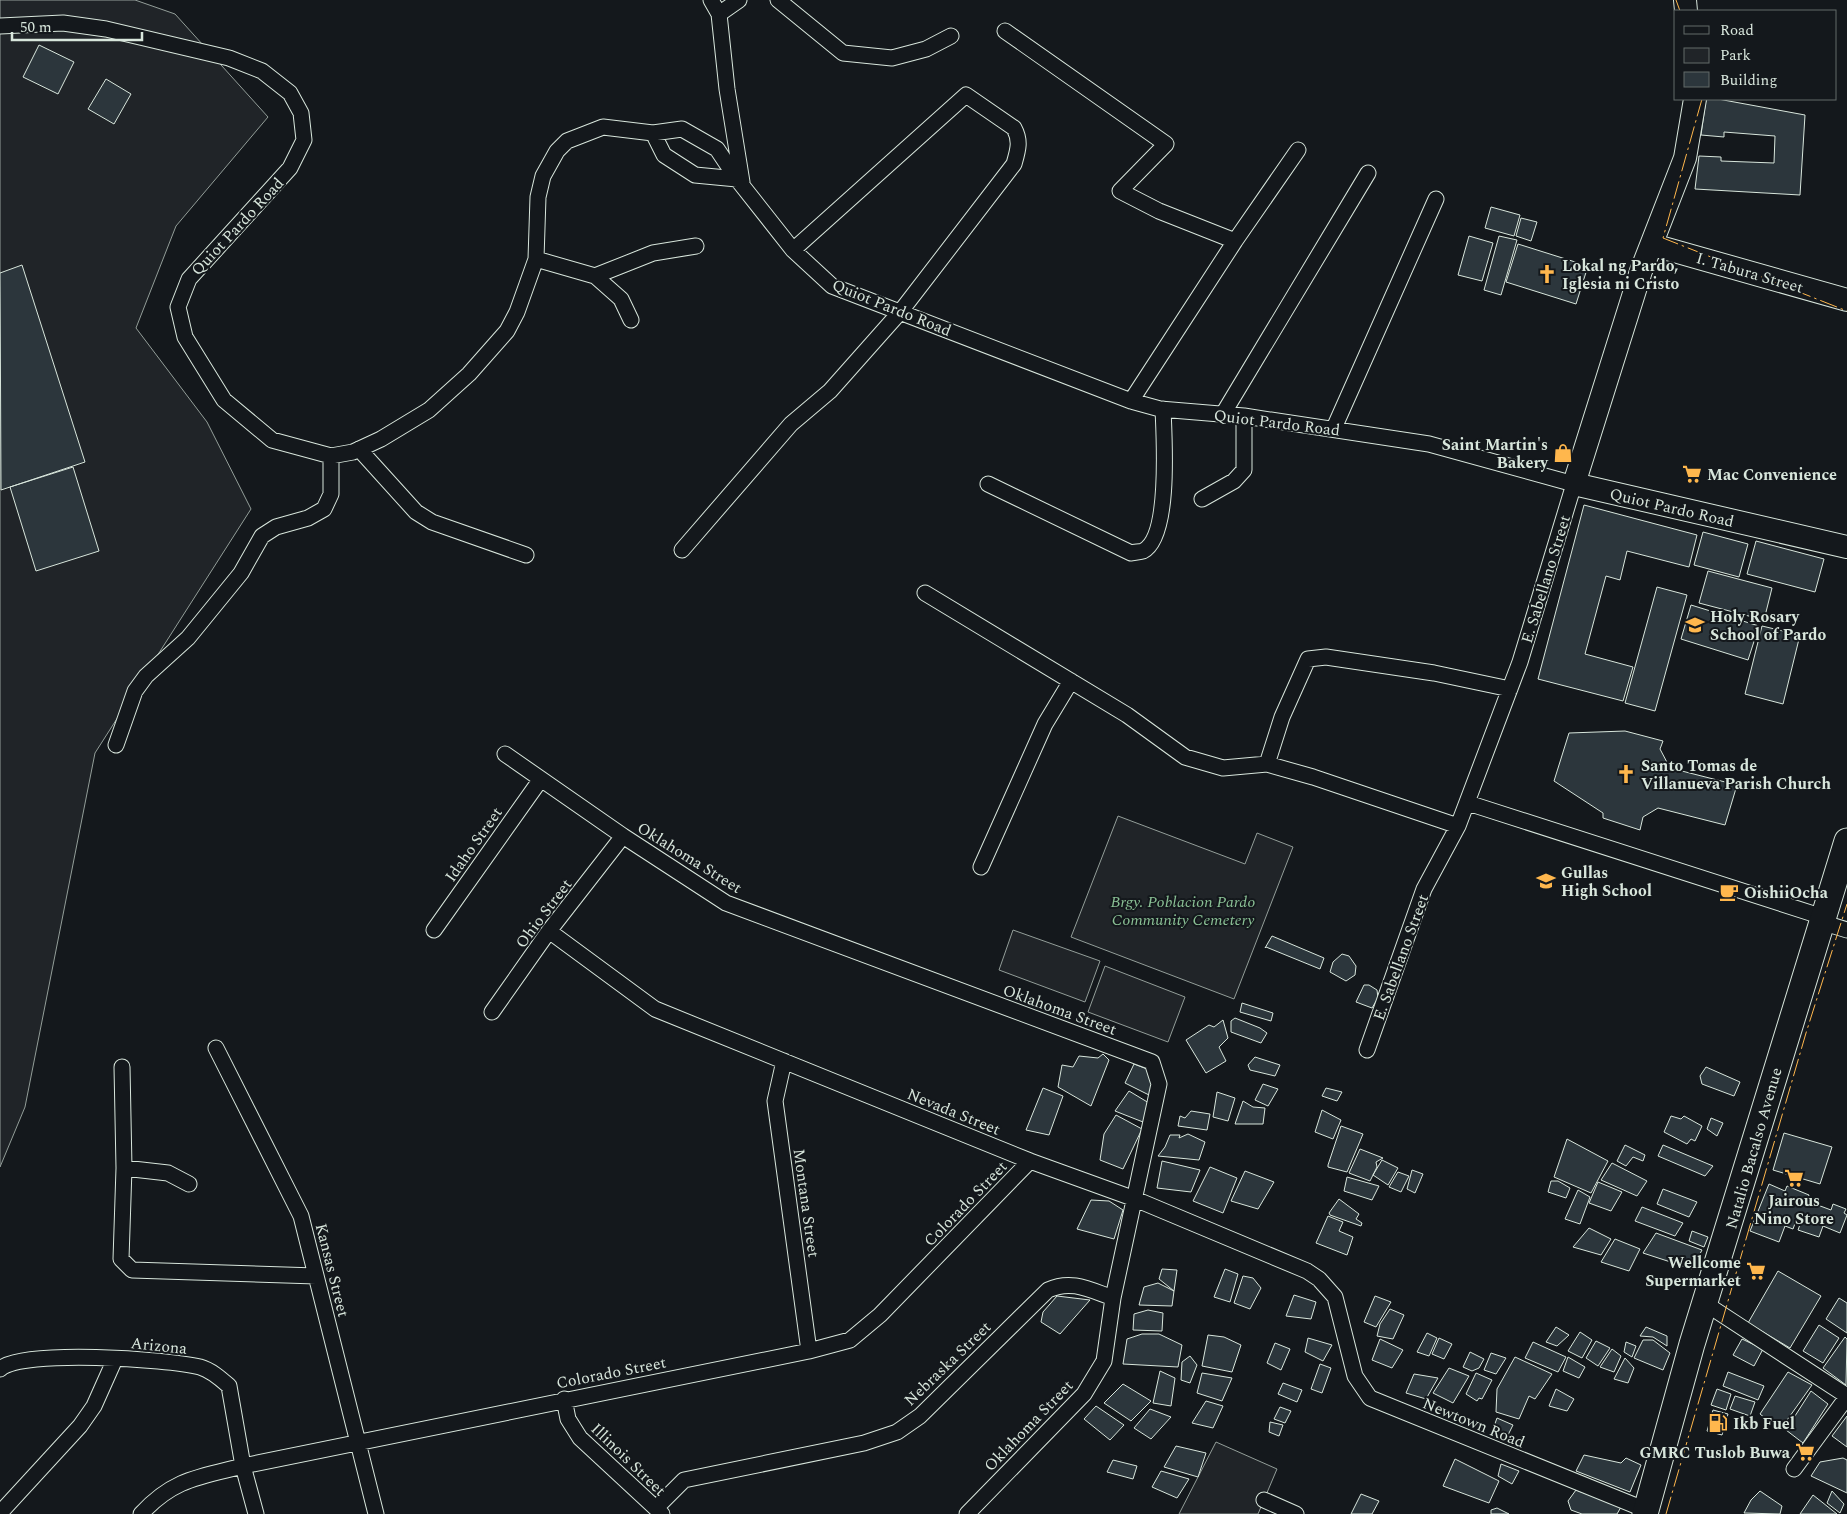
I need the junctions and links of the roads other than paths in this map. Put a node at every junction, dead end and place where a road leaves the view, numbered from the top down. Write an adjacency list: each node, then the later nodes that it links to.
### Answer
1 (711, 0): 4 (street)
2 (739, 0): 4 (street)
3 (778, 0): 7 (street)
4 (719, 14): 12 (street)
5 (0, 26): 29 (street, Quiot Pardo Road)
6 (1005, 32): 14 (street)
7 (951, 36)
8 (1694, 100): 15 (street, E. Sabellano Street)
9 (653, 133): 12 (street); 12 (street, Quiot Pardo Road); 18 (street, Quiot Pardo Road)
10 (1298, 150): 14 (street)
11 (1368, 173): 25 (street)
12 (740, 182): 17 (street, Quiot Pardo Road)
13 (1436, 199): 27 (street)
14 (1235, 241): 23 (street)
15 (1653, 245): 20 (street, I. Tabura Street); 31 (street, E. Sabellano Street)
16 (696, 246): 19 (street)
17 (793, 250): 21 (street, Quiot Pardo Road); 21 (street)
18 (536, 259): 19 (street); 28 (street, Quiot Pardo Road)
19 (595, 276): 22 (street)
20 (1847, 300)
21 (901, 311): 23 (street, Quiot Pardo Road); 34 (street)
22 (631, 320)
23 (1131, 401): 24 (street, Quiot Pardo Road)
24 (1163, 409): 25 (street, Quiot Pardo Road); 30 (street)
25 (1223, 414): 26 (street, Quiot Pardo Road)
26 (1244, 416): 27 (street, Quiot Pardo Road); 32 (street)
27 (1334, 428): 31 (street, Quiot Pardo Road)
28 (359, 449): 29 (street, Quiot Pardo Road); 35 (street)
29 (331, 456): 39 (street)
30 (988, 484)
31 (1574, 484): 33 (street, Quiot Pardo Road); 38 (street, E. Sabellano Street)
32 (1202, 499)
33 (1847, 547)
34 (682, 550)
35 (526, 555)
36 (925, 593): 37 (street)
37 (1071, 681): 41 (street); 47 (street)
38 (1510, 689): 41 (street); 43 (street, E. Sabellano Street)
39 (116, 745)
40 (505, 754): 42 (street, Oklahoma Street)
41 (1267, 764): 44 (street)
42 (541, 778): 45 (street, Oklahoma Street); 49 (street, Idaho Street)
43 (1468, 803): 44 (street, E. Sabellano Street); 48 (street)
44 (1458, 826): 54 (street, E. Sabellano Street)
45 (623, 836): 51 (street, Ohio Street); 60 (street, Oklahoma Street)
46 (1847, 841): 48 (main road, Natalio Bacalso Avenue)
47 (981, 867)
48 (1822, 920): 50 (street); 63 (main road, Natalio Bacalso Avenue)
49 (434, 930)
50 (1847, 930)
51 (550, 931): 52 (street, Ohio Street); 55 (street, Nevada Street)
52 (492, 1012)
53 (216, 1048): 61 (street, Kansas Street)
54 (1367, 1050)
55 (784, 1061): 57 (street, Nevada Street); 65 (street, Montana Street)
56 (122, 1067): 58 (street)
57 (1030, 1161): 60 (street, Nevada Street); 65 (street, Colorado Street)
58 (124, 1168): 59 (street); 61 (street)
59 (189, 1184)
60 (1135, 1199): 62 (street, Oklahoma Street); 64 (street, Nevada Street)
61 (316, 1276): 70 (street, Kansas Street)
62 (1114, 1298): 74 (street, Nebraska Street); 80 (street, Oklahoma Street)
63 (1706, 1304): 68 (street); 75 (main road, Natalio Bacalso Avenue)
64 (1340, 1316): 75 (street, Newtown Road)
65 (809, 1351): 69 (street, Colorado Street)
66 (115, 1359): 67 (street, Arizona); 71 (street, Arizona); 76 (street)
67 (0, 1369)
68 (1847, 1396): 72 (street)
69 (564, 1399): 70 (street, Colorado Street); 74 (street, Illinois Street)
70 (358, 1442): 71 (street, Colorado Street); 79 (street, Kansas Street)
71 (243, 1466): 77 (street, Colorado Street); 78 (street, Arizona)
72 (1794, 1469)
73 (1264, 1500): 81 (street)
74 (659, 1511)
75 (1646, 1512)
76 (0, 1513)
77 (140, 1514)
78 (256, 1514)
79 (376, 1514)
80 (967, 1514)
81 (1296, 1514)

